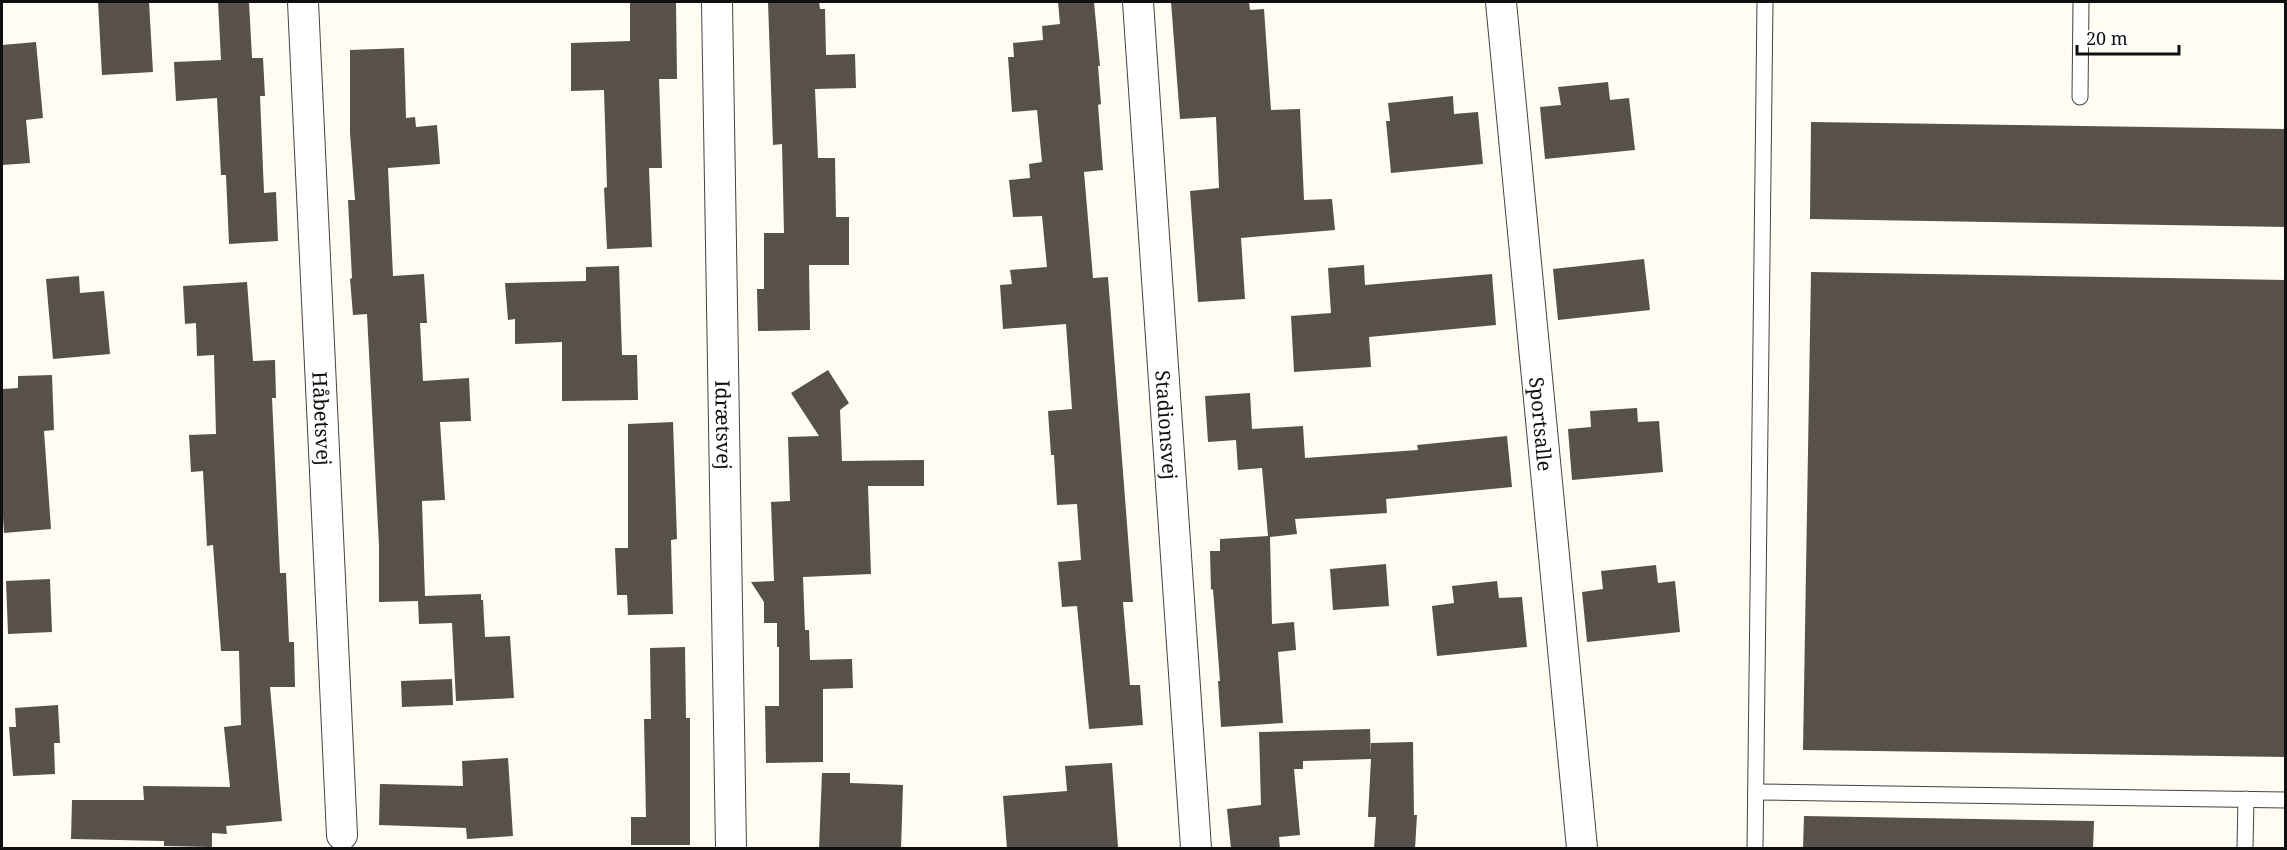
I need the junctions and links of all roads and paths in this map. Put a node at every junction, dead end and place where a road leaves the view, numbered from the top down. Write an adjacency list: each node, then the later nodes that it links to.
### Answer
1 (303, 2): 11 (street, Håbetsvej)
2 (717, 2): 12 (street, Idrætsvej)
3 (1138, 2): 13 (street, Stadionsvej)
4 (1501, 2): 14 (street, Sportsalle)
5 (1765, 2): 8 (lane)
6 (2082, 2): 7 (lane)
7 (2080, 96)
8 (1756, 792): 9 (lane); 15 (lane)
9 (2246, 799): 10 (lane); 16 (lane)
10 (2286, 800)
11 (342, 835)
12 (731, 849)
13 (1196, 849)
14 (1582, 849)
15 (1755, 849)
16 (2245, 849)

